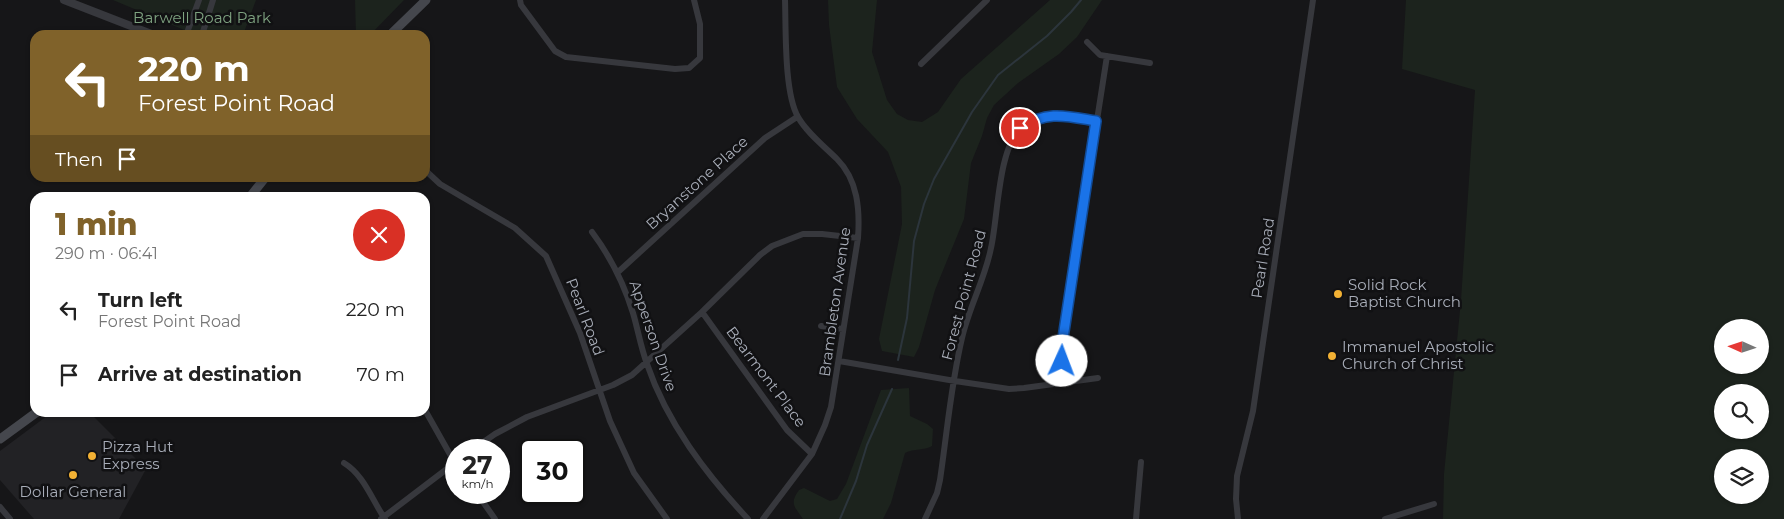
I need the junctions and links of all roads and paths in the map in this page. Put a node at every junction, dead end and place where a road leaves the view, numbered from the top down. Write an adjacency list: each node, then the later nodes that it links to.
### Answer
1 (64, 0): 10 (street)
2 (199, 0): 11 (street)
3 (213, 0): 12 (street)
4 (426, 0): 13 (main road)
5 (520, 0): 6 (street)
6 (694, 0)
7 (785, 0): 18 (street, Brambleton Avenue)
8 (987, 0): 17 (street)
9 (1313, 0): 55 (street, Pearl Road)
10 (141, 30)
11 (188, 30)
12 (204, 30)
13 (395, 30)
14 (1087, 42): 15 (street)
15 (1107, 56): 16 (street); 19 (street)
16 (1150, 63)
17 (921, 64)
18 (798, 117): 24 (street, Brambleton Avenue); 25 (street, Bryanstone Place)
19 (1096, 121): 32 (street, Forest Point Road); 33 (street)
20 (430, 175): 34 (street, Pearl Road)
21 (262, 182): 22 (main road)
22 (254, 192)
23 (592, 232): 25 (street, Apperson Drive)
24 (858, 238): 26 (street); 28 (street, Brambleton Avenue)
25 (617, 273): 30 (street, Apperson Drive)
26 (702, 312): 30 (street); 40 (street, Bearmont Place)
27 (821, 326): 28 (street)
28 (844, 329): 29 (street, Brambleton Avenue)
29 (840, 361): 32 (street); 40 (street, Brambleton Avenue)
30 (646, 363): 34 (street); 51 (street, Apperson Drive)
31 (1098, 378): 33 (street)
32 (955, 381): 33 (street); 53 (street, Forest Point Road)
33 (1064, 382)
34 (598, 391): 38 (street); 50 (street, Pearl Road)
35 (30, 417): 37 (main road)
36 (429, 417): 39 (street)
37 (0, 439)
38 (488, 439)
39 (445, 444)
40 (812, 454): 52 (street, Brambleton Avenue)
41 (1140, 462): 54 (street)
42 (344, 463): 47 (street)
43 (445, 471): 47 (street)
44 (484, 504): 49 (street)
45 (1434, 504): 56 (street)
46 (0, 507): 48 (street)
47 (383, 518)
48 (10, 519)
49 (495, 519)
50 (667, 519)
51 (748, 519)
52 (763, 519)
53 (925, 519)
54 (1136, 519)
55 (1238, 519)
56 (1385, 519)

